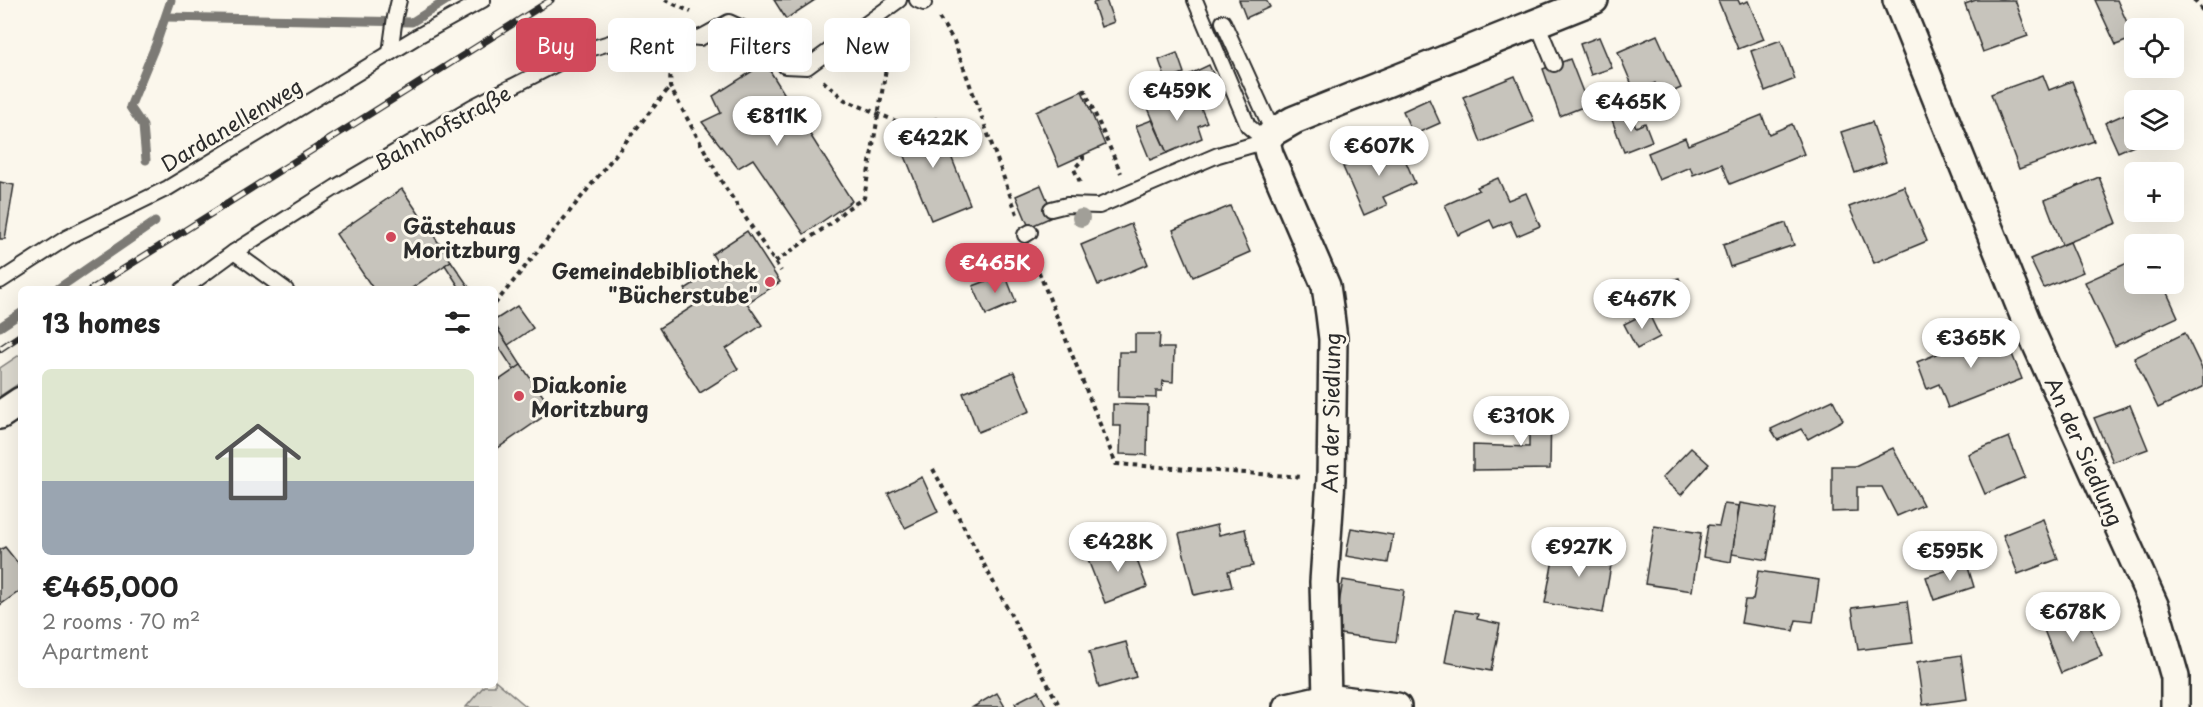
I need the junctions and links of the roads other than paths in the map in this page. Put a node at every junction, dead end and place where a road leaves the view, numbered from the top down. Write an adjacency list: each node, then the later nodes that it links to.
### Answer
1 (399, 0): 9 (lane)
2 (483, 0): 9 (lane, Dardanellenweg)
3 (899, 0): 13 (lane, Bahnhofstraße)
4 (1195, 0): 11 (lane, An der Siedlung)
5 (1594, 0): 8 (street)
6 (1897, 0): 22 (street, An der Siedlung)
7 (1223, 22): 11 (lane)
8 (1537, 23): 10 (lane); 11 (street)
9 (390, 53): 14 (lane, Dardanellenweg)
10 (1554, 64)
11 (1269, 136): 12 (lane); 19 (street, An der Siedlung)
12 (1051, 209)
13 (234, 252): 15 (lane, Bahnhofstraße); 16 (lane)
14 (0, 281)
15 (187, 286)
16 (281, 286)
17 (18, 403): 18 (street)
18 (0, 415)
19 (1327, 698): 20 (street); 21 (street)
20 (1287, 707)
21 (1397, 707)
22 (2175, 707)

